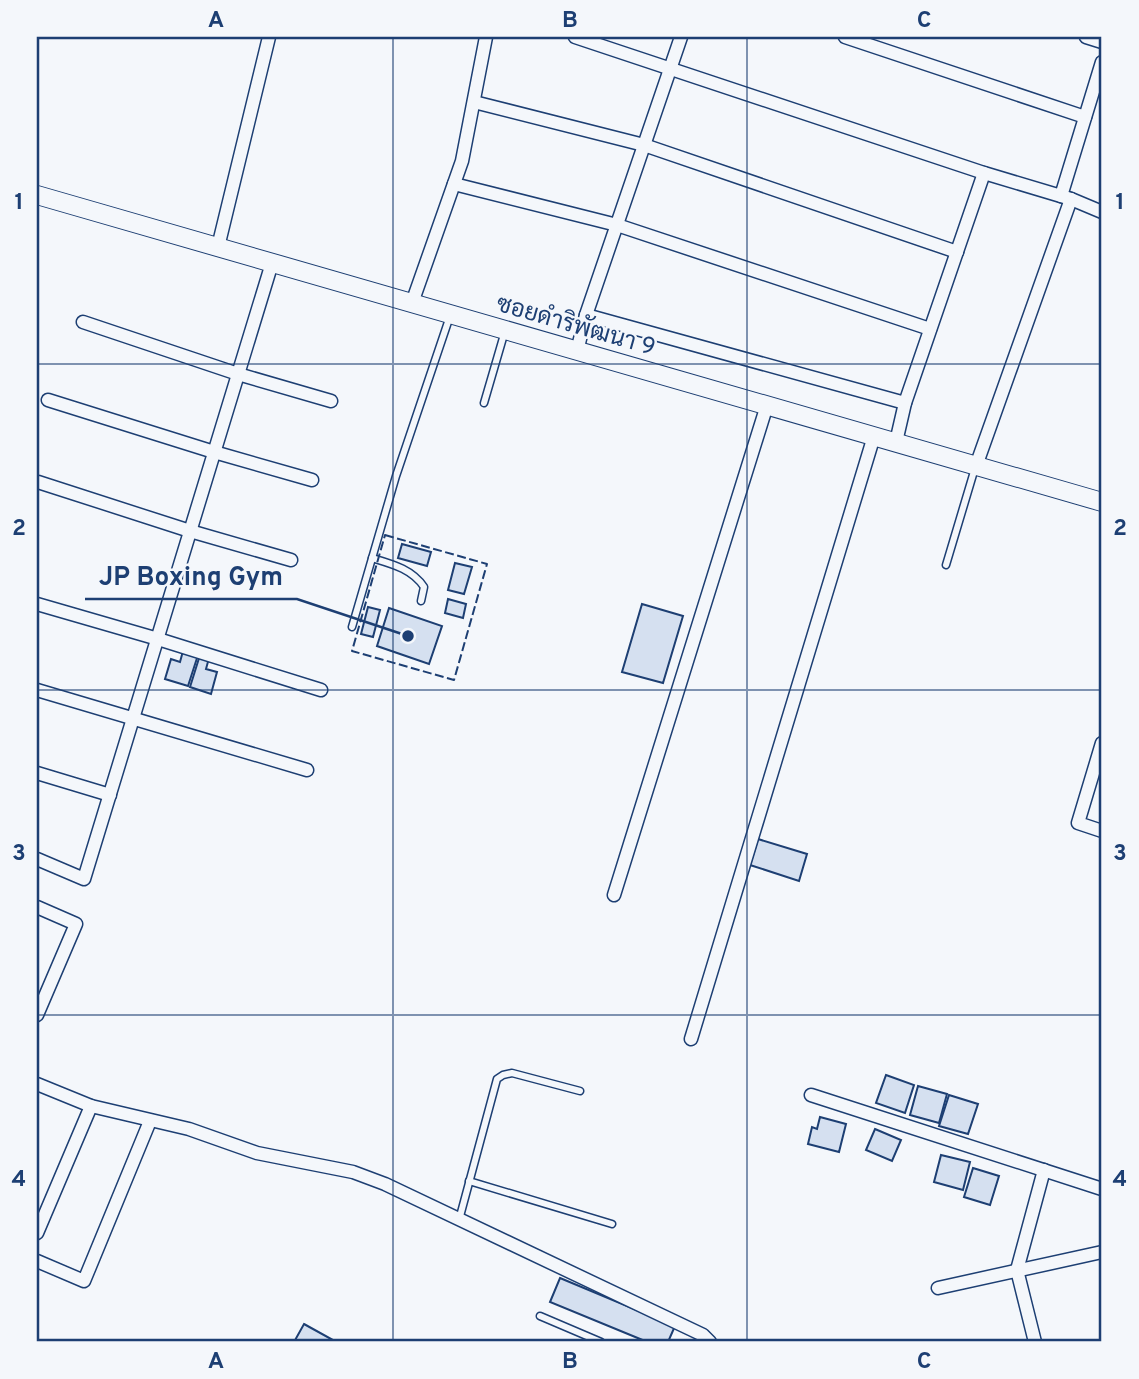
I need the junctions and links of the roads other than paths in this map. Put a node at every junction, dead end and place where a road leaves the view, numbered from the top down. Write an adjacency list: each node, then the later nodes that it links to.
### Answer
1 (269, 37): 20 (street)
2 (486, 37): 11 (street)
3 (575, 37): 9 (street)
4 (681, 37): 9 (street)
5 (845, 37): 12 (street)
6 (1086, 37): 7 (street)
7 (1102, 42)
8 (1102, 62): 10 (street)
9 (670, 69): 13 (street); 14 (street)
10 (1098, 94): 12 (street)
11 (474, 102): 13 (street); 15 (street)
12 (1085, 117): 17 (street)
13 (644, 145): 19 (street); 21 (street)
14 (984, 173): 17 (street); 21 (street)
15 (453, 184): 19 (street); 23 (street)
16 (37, 195): 20 (street, ซอยดำริพัฒนา 9)
17 (1066, 198): 18 (street); 39 (street)
18 (1102, 212)
19 (617, 226): 25 (street); 27 (street)
20 (218, 247): 22 (street, ซอยดำริพัฒนา 9)
21 (957, 252): 27 (street)
22 (272, 262): 23 (street, ซอยดำริพัฒนา 9); 30 (street)
23 (412, 303): 24 (street, ซอยดำริพัฒนา 9)
24 (451, 314): 28 (street, ซอยดำริพัฒนา 9); 44 (lane)
25 (586, 315): 29 (street); 34 (street)
26 (83, 322): 30 (street)
27 (930, 329): 34 (street)
28 (505, 330): 29 (street, ซอยดำริพัฒนา 9); 33 (lane)
29 (577, 351): 35 (street, ซอยดำริพัฒนา 9)
30 (238, 374): 32 (street); 38 (street)
31 (48, 400): 38 (street)
32 (331, 401)
33 (484, 403)
34 (905, 403): 37 (street)
35 (767, 405): 36 (street, ซอยดำริพัฒนา 9); 60 (street)
36 (874, 436): 37 (street, ซอยดำริพัฒนา 9); 63 (street)
37 (895, 442): 39 (street, ซอยดำริพัฒนา 9)
38 (214, 452): 40 (street); 43 (street)
39 (976, 466): 42 (street, ซอยดำริพัฒนา 9); 46 (lane)
40 (312, 480)
41 (38, 482): 43 (street)
42 (1102, 502)
43 (190, 531): 45 (street); 50 (street)
44 (372, 558): 47 (lane); 49 (lane)
45 (291, 560)
46 (946, 565)
47 (421, 601)
48 (37, 604): 50 (street)
49 (352, 628)
50 (158, 639): 52 (street); 53 (street)
51 (37, 690): 53 (street)
52 (321, 690)
53 (134, 718): 55 (street); 57 (street)
54 (1102, 744): 58 (street)
55 (307, 770)
56 (37, 773): 57 (street)
57 (110, 795): 59 (street)
58 (1102, 831)
59 (37, 859)
60 (614, 895)
61 (37, 908): 62 (street)
62 (37, 1015)
63 (691, 1039)
64 (37, 1084): 67 (street)
65 (580, 1091): 70 (lane)
66 (811, 1095): 69 (street)
67 (91, 1105): 68 (street); 74 (street)
68 (150, 1121): 72 (street); 76 (street)
69 (1044, 1170): 71 (street); 77 (street)
70 (469, 1181): 72 (lane); 73 (lane)
71 (1102, 1189)
72 (459, 1220): 81 (street)
73 (612, 1224)
74 (37, 1234)
75 (1102, 1252): 77 (street)
76 (37, 1261)
77 (1017, 1270): 78 (street); 82 (street)
78 (938, 1288)
79 (540, 1316): 80 (lane)
80 (601, 1342)
81 (710, 1342)
82 (1035, 1342)

